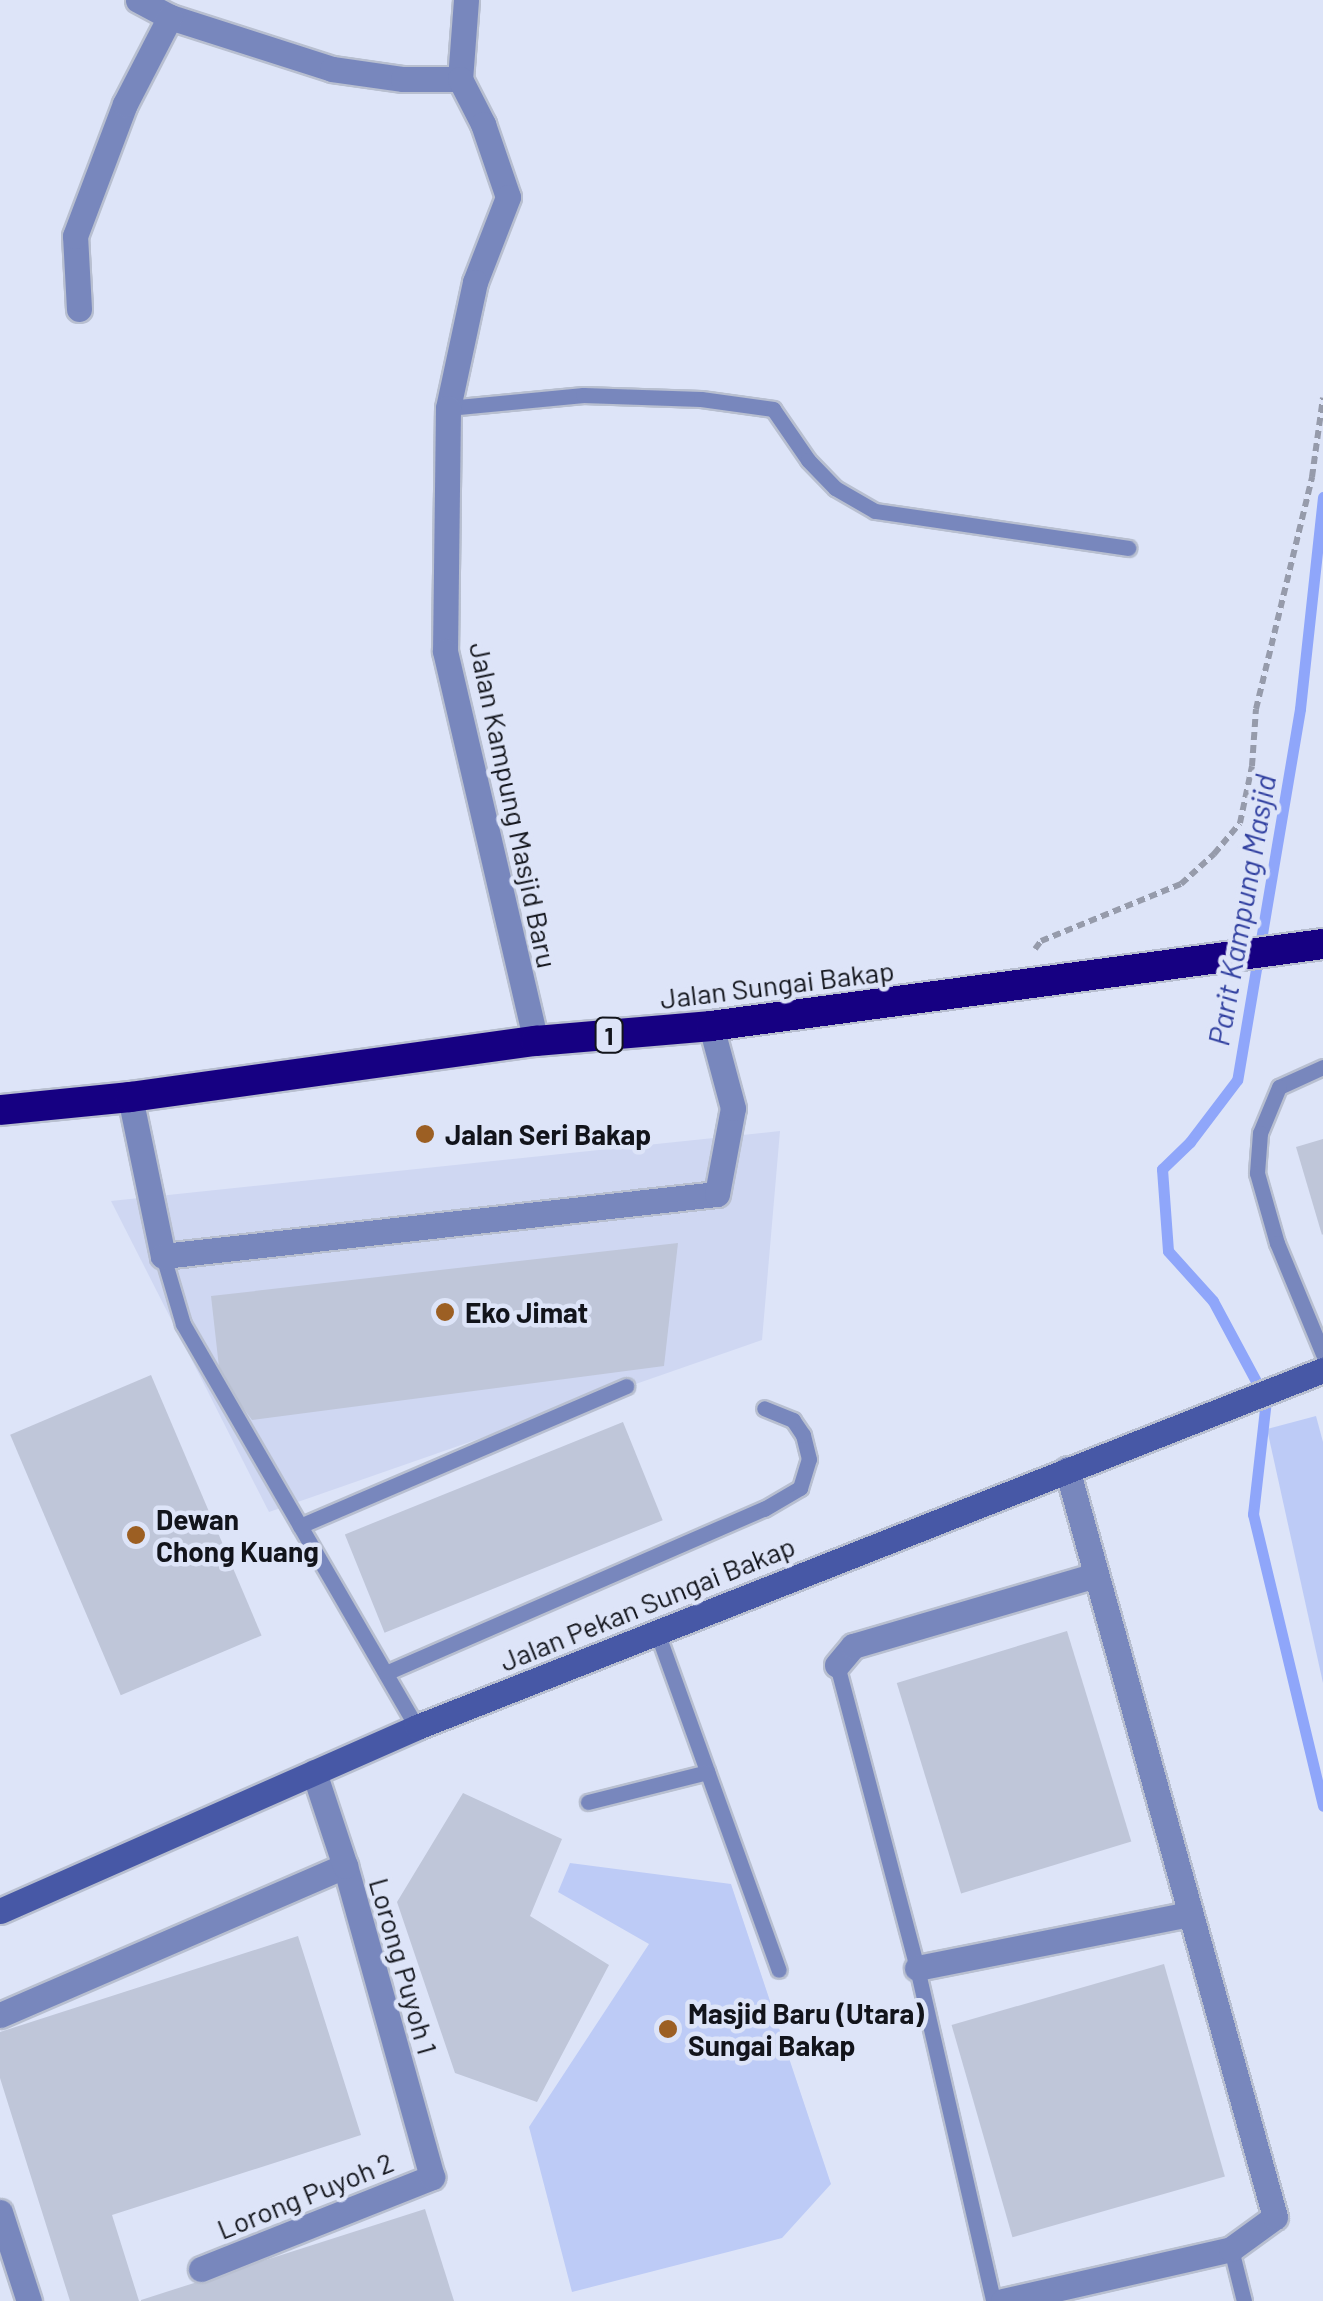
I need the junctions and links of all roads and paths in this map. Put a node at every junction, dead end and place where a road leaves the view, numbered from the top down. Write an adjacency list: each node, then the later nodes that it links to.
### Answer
1 (138, 0): 3 (street)
2 (466, 0): 4 (street)
3 (170, 17): 4 (street); 5 (street)
4 (460, 79): 7 (street, Jalan Kampung Masjid Baru)
5 (79, 310)
6 (1323, 398): 10 (path)
7 (448, 408): 8 (lane); 12 (street, Jalan Kampung Masjid Baru)
8 (1128, 548)
9 (1323, 944): 10 (highway, Jalan Sungai Bakap / 1)
10 (999, 990): 11 (highway, Jalan Sungai Bakap / 1)
11 (711, 1026): 12 (highway, Jalan Sungai Bakap / 1); 16 (street)
12 (536, 1041): 14 (highway, Jalan Sungai Bakap / 1)
13 (1323, 1067): 17 (lane)
14 (130, 1098): 15 (highway, Jalan Sungai Bakap / 1); 16 (street)
15 (0, 1110)
16 (163, 1256): 22 (lane)
17 (1323, 1354)
18 (1323, 1370): 21 (main road, Jalan Pekan Sungai Bakap)
19 (626, 1386): 22 (lane)
20 (764, 1408): 26 (lane)
21 (1066, 1468): 23 (street); 24 (main road, Jalan Pekan Sungai Bakap)
22 (300, 1526): 26 (lane)
23 (1096, 1575): 25 (street); 33 (street)
24 (657, 1632): 27 (main road, Jalan Pekan Sungai Bakap); 29 (lane)
25 (836, 1665): 34 (lane)
26 (386, 1673): 27 (lane)
27 (416, 1727): 28 (main road, Jalan Pekan Sungai Bakap)
28 (314, 1772): 31 (street, Lorong Puyoh 1); 32 (main road, Jalan Pekan Sungai Bakap)
29 (707, 1772): 30 (lane); 35 (lane)
30 (588, 1802)
31 (345, 1866): 36 (street); 37 (street, Lorong Puyoh 1)
32 (0, 1911)
33 (1190, 1914): 34 (street); 39 (street)
34 (917, 1968): 42 (lane)
35 (779, 1970)
36 (0, 2015)
37 (432, 2176): 40 (street, Lorong Puyoh 2)
38 (0, 2212): 41 (street)
39 (1231, 2249): 43 (street); 44 (lane)
40 (201, 2269)
41 (29, 2301)
42 (992, 2301)
43 (1002, 2301)
44 (1244, 2301)

